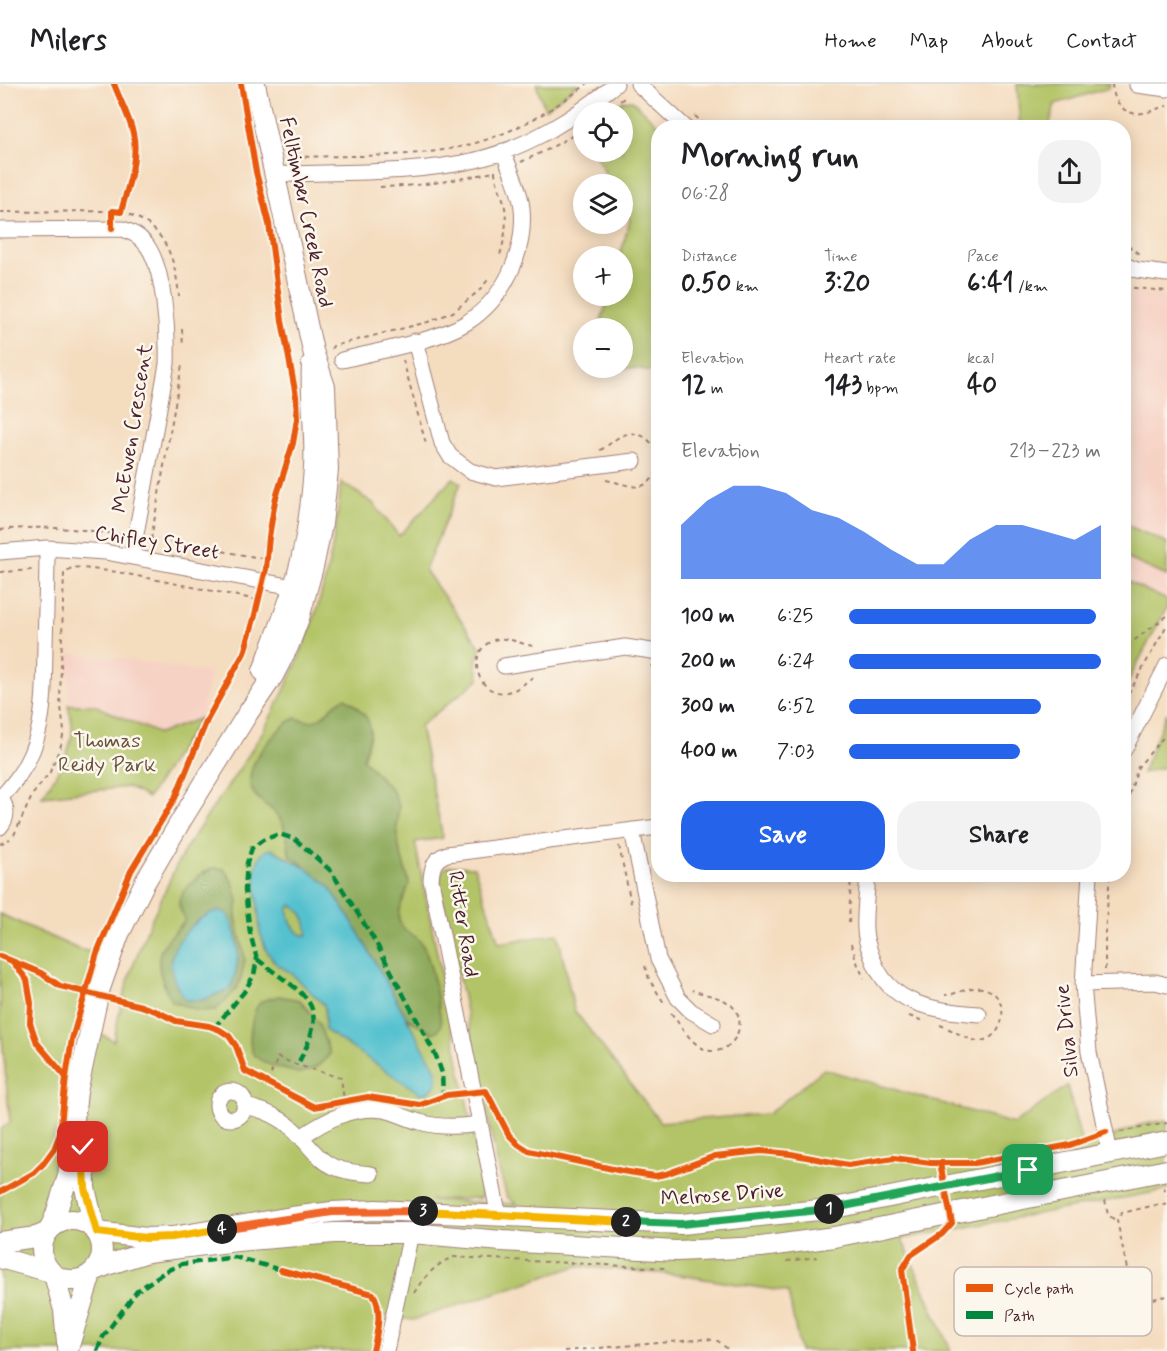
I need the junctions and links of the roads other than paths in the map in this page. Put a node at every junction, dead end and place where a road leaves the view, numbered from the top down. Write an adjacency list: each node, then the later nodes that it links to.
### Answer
1 (255, 84): 8 (main road, Felltimber Creek Road)
2 (638, 84): 6 (street)
3 (614, 85): 7 (street)
4 (1137, 85): 5 (street)
5 (1167, 89)
6 (677, 120)
7 (503, 152): 8 (street); 12 (street)
8 (275, 175): 13 (main road, Felltimber Creek Road)
9 (0, 230): 17 (street, McEwen Crescent)
10 (1131, 268): 11 (street)
11 (1167, 274)
12 (417, 348): 13 (street); 14 (street)
13 (329, 355): 18 (main road, Felltimber Creek Road)
14 (634, 462)
15 (48, 548): 16 (street, Chifley Street); 17 (street, Chifley Street); 23 (street)
16 (0, 552)
17 (132, 556): 18 (street, Chifley Street)
18 (300, 589): 33 (main road, Felltimber Creek Road)
19 (651, 651): 20 (street)
20 (504, 666)
21 (1162, 666): 22 (street)
22 (1131, 735)
23 (0, 798): 24 (street)
24 (0, 827)
25 (651, 828): 26 (street, Ritter Road)
26 (632, 830): 32 (street); 35 (street, Ritter Road)
27 (867, 882): 31 (street)
28 (1089, 882): 29 (street, Silva Drive)
29 (1083, 984): 30 (street); 38 (street, Silva Drive)
30 (1167, 986)
31 (979, 1014)
32 (712, 1024)
33 (83, 1068): 44 (main road, Felltimber Creek Road); 45 (main road, Felltimber Creek Road)
34 (244, 1106): 36 (street)
35 (480, 1125): 36 (street); 43 (street, Ritter Road)
36 (301, 1137): 40 (street)
37 (1167, 1142): 38 (main road, Melrose Drive)
38 (1110, 1153): 41 (main road, Silva Drive); 43 (main road, Melrose Drive)
39 (1167, 1170): 41 (main road)
40 (371, 1174)
41 (1115, 1180): 47 (main road)
42 (413, 1211): 43 (main road, Melrose Drive); 44 (main road, Melrose Drive); 46 (main road)
43 (500, 1217): 47 (main road)
44 (96, 1231): 45 (main road); 50 (main road)
45 (47, 1232): 48 (main road); 51 (main road)
46 (411, 1233): 47 (main road); 50 (main road); 53 (street)
47 (502, 1241)
48 (0, 1242)
49 (0, 1258): 51 (main road)
50 (93, 1273): 51 (main road); 52 (main road)
51 (52, 1274): 52 (main road)
52 (68, 1350)
53 (386, 1351)

